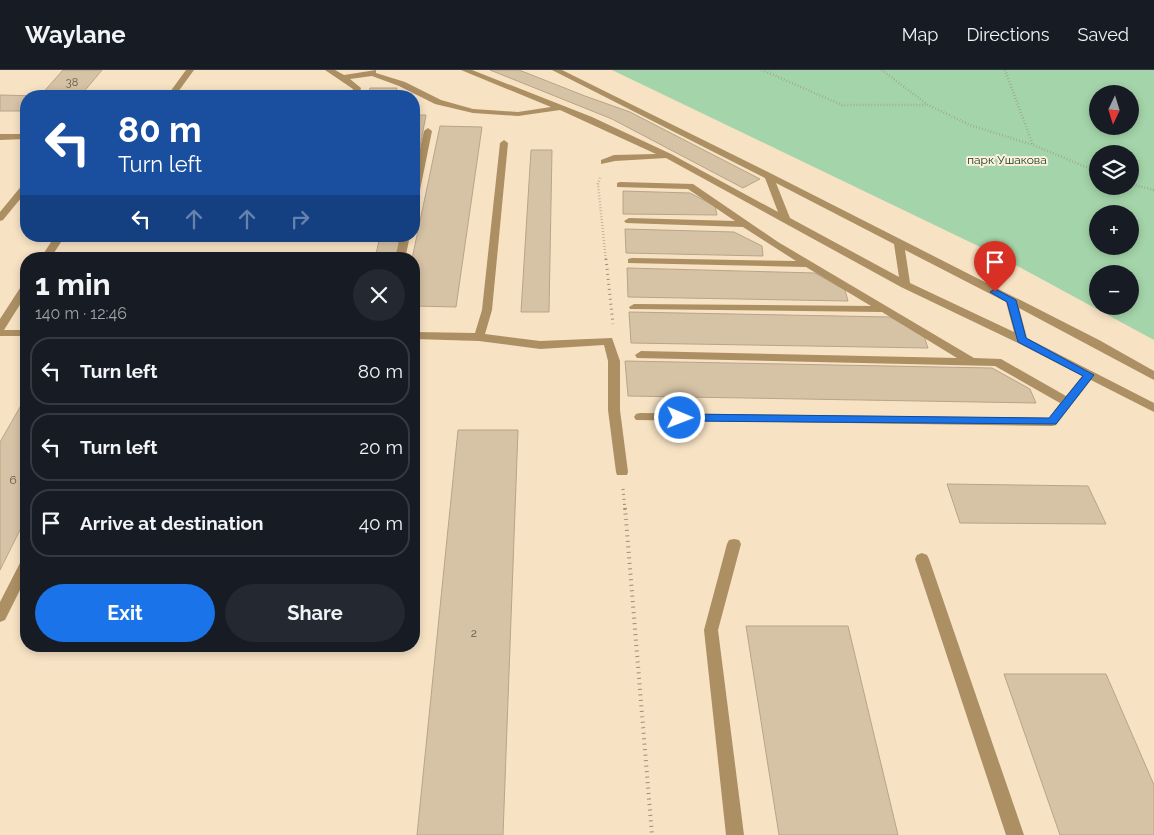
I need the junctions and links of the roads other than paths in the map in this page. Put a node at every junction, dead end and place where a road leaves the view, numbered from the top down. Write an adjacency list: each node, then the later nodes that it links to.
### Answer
1 (190, 70): 7 (lane)
2 (329, 70): 6 (lane)
3 (466, 70): 11 (lane)
4 (556, 70): 19 (lane)
5 (372, 72): 6 (lane); 9 (lane)
6 (343, 78): 8 (lane)
7 (175, 90)
8 (357, 90)
9 (414, 90)
10 (420, 93): 11 (lane)
11 (560, 108): 16 (lane)
12 (428, 131): 18 (lane)
13 (0, 137): 14 (lane)
14 (20, 137)
15 (504, 143): 38 (lane)
16 (668, 156): 17 (lane); 24 (lane)
17 (604, 162)
18 (420, 168)
19 (769, 176): 24 (lane); 26 (lane)
20 (620, 185): 25 (lane)
21 (20, 193): 22 (lane)
22 (0, 218)
23 (629, 221): 25 (lane)
24 (786, 221): 29 (lane)
25 (746, 224): 28 (lane)
26 (899, 244): 29 (lane); 31 (lane)
27 (632, 261): 28 (lane)
28 (811, 264): 33 (lane)
29 (905, 285): 39 (lane)
30 (20, 296): 34 (lane)
31 (1011, 300): 39 (lane); 43 (lane)
32 (634, 307): 33 (lane)
33 (885, 309): 41 (lane)
34 (0, 327)
35 (0, 333): 36 (lane)
36 (20, 333)
37 (420, 336): 38 (lane)
38 (479, 337): 47 (lane)
39 (1022, 340): 42 (lane)
40 (641, 354): 41 (lane)
41 (972, 361): 44 (lane)
42 (1089, 375): 44 (lane); 45 (lane)
43 (1154, 376)
44 (1067, 402): 46 (lane)
45 (1154, 408)
46 (640, 417)
47 (622, 472)
48 (734, 544): 52 (lane)
49 (922, 559): 53 (lane)
50 (20, 577): 51 (lane)
51 (0, 616)
52 (735, 835)
53 (1015, 835)

